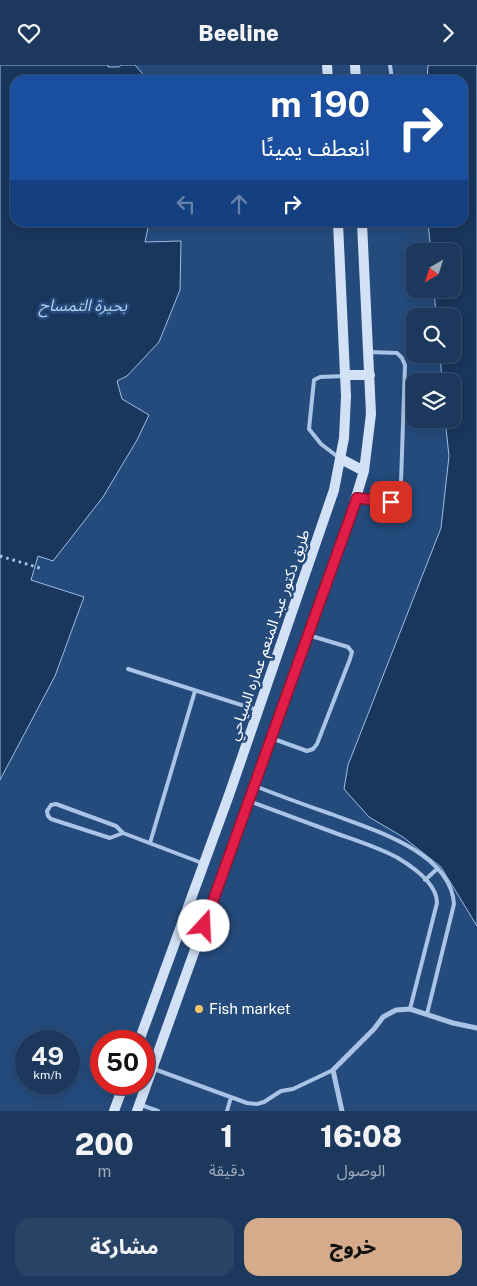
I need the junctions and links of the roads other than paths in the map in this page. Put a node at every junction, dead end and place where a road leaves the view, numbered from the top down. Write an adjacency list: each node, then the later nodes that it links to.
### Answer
1 (338, 227): 4 (main road, طريق دكتور عبد المنعم عماره السياحي)
2 (362, 227): 3 (main road)
3 (368, 351): 5 (main road); 8 (lane)
4 (346, 375): 5 (main road); 6 (main road, طريق دكتور عبد المنعم عماره السياحي); 6 (lane)
5 (370, 375): 7 (main road)
6 (341, 459): 7 (main road); 12 (main road, طريق دكتور عبد المنعم عماره السياحي)
7 (364, 471): 8 (main road)
8 (357, 498): 9 (main road)
9 (308, 635): 13 (main road); 13 (lane)
10 (128, 669): 11 (lane)
11 (195, 691): 12 (lane); 17 (lane)
12 (259, 711): 18 (main road, طريق دكتور عبد المنعم عماره السياحي)
13 (272, 738): 14 (main road)
14 (254, 786): 15 (main road); 19 (lane)
15 (248, 801): 20 (lane); 25 (main road)
16 (123, 833): 16 (lane); 17 (lane)
17 (150, 843): 18 (lane)
18 (204, 864): 24 (main road, طريق دكتور عبد المنعم عماره السياحي)
19 (437, 869): 20 (lane); 22 (lane)
20 (425, 880): 21 (lane)
21 (410, 1009): 22 (street); 27 (street)
22 (427, 1014): 23 (street)
23 (477, 1027)
24 (143, 1030)
25 (155, 1061)
26 (155, 1070): 30 (lane)
27 (333, 1070): 30 (lane); 35 (street)
28 (120, 1095): 32 (main road)
29 (143, 1095): 31 (main road)
30 (231, 1097): 34 (lane)
31 (138, 1108): 33 (lane)
32 (114, 1111)
33 (158, 1111)
34 (227, 1111)
35 (342, 1111)

